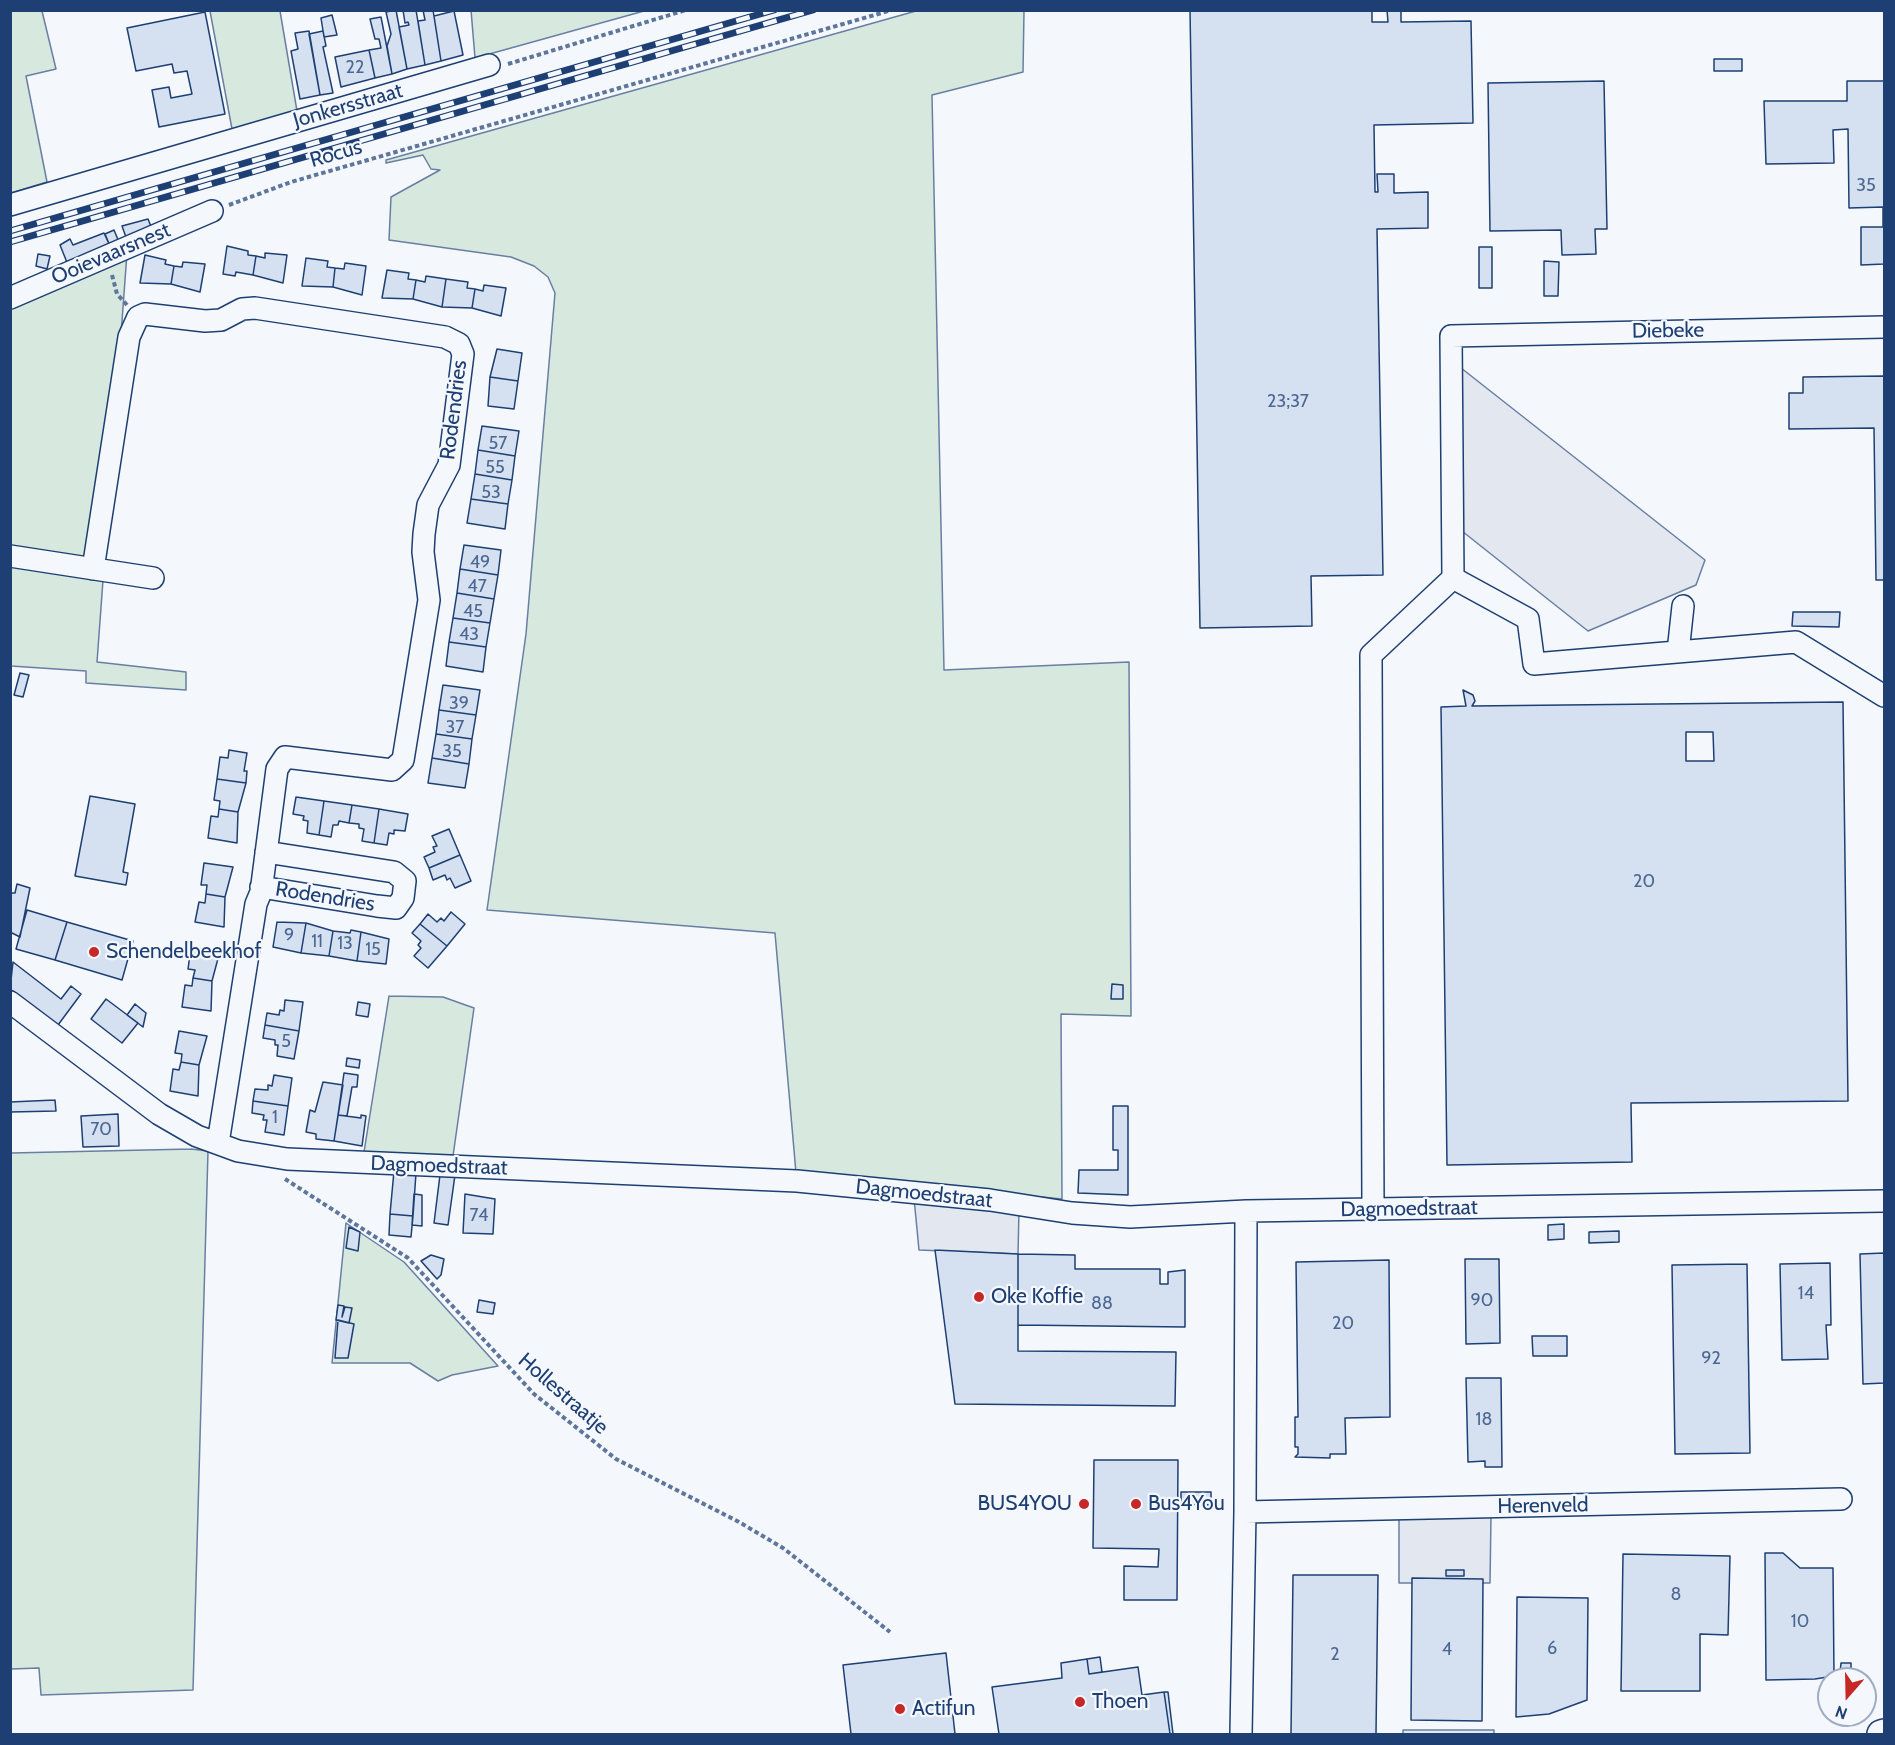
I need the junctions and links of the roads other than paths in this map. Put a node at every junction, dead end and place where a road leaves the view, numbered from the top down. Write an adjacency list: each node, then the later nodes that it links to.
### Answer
1 (489, 65): 2 (street, Jonkersstraat)
2 (10, 205)
3 (212, 211): 4 (street, Ooievaarsnest)
4 (10, 298)
5 (1884, 327): 9 (street, Diebeke)
6 (10, 556): 7 (street)
7 (93, 569): 8 (street); 13 (street, Rodendries)
8 (153, 578)
9 (1453, 578): 11 (street); 18 (street)
10 (1683, 606): 11 (street)
11 (1678, 652): 12 (street)
12 (1884, 696)
13 (266, 852): 14 (street, Rodendries); 14 (street, Rodendries)
14 (261, 887): 16 (street, Rodendries)
15 (10, 1002): 16 (street, Dagmoedstraat)
16 (218, 1143): 19 (street, Dagmoedstraat)
17 (1884, 1201): 18 (street, Dagmoedstraat)
18 (1373, 1209): 19 (street, Dagmoedstraat)
19 (1245, 1212): 21 (street)
20 (1842, 1499): 21 (street, Herenveld)
21 (1245, 1512): 22 (street)
22 (1241, 1734)

